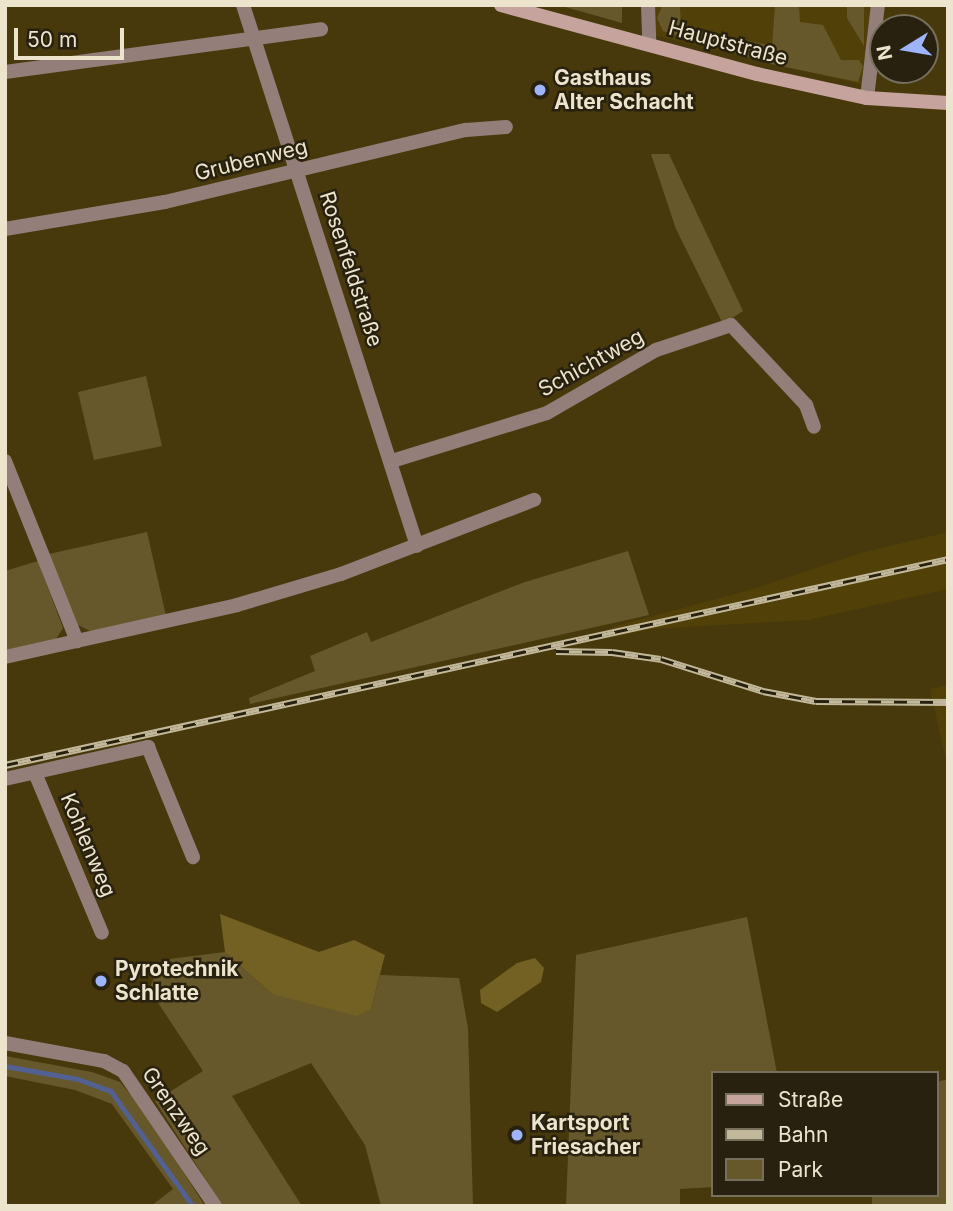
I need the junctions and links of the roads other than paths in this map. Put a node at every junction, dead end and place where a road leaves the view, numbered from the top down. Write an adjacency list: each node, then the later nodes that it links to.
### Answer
1 (243, 5): 6 (street, Rosenfeldstraße)
2 (501, 5): 7 (main road, Hauptstraße)
3 (648, 5): 7 (street)
4 (878, 5): 9 (street)
5 (321, 29): 6 (street)
6 (254, 36): 8 (street); 12 (street, Rosenfeldstraße)
7 (649, 43): 9 (main road, Hauptstraße)
8 (5, 72)
9 (867, 98): 10 (main road, Hauptstraße)
10 (948, 103)
11 (506, 127): 12 (street, Grubenweg)
12 (296, 170): 13 (street, Grubenweg); 16 (street, Rosenfeldstraße)
13 (5, 229)
14 (814, 427): 16 (street, Schichtweg)
15 (5, 461): 17 (street)
16 (392, 461): 19 (street, Rosenfeldstraße)
17 (10, 486): 20 (street)
18 (534, 500): 19 (street)
19 (417, 546): 20 (street)
20 (77, 641): 21 (street)
21 (5, 657)
22 (35, 773): 23 (street); 24 (street); 25 (street, Kohlenweg)
23 (5, 779)
24 (193, 857)
25 (103, 933)
26 (5, 1043): 27 (street, Grenzweg)
27 (215, 1206)

